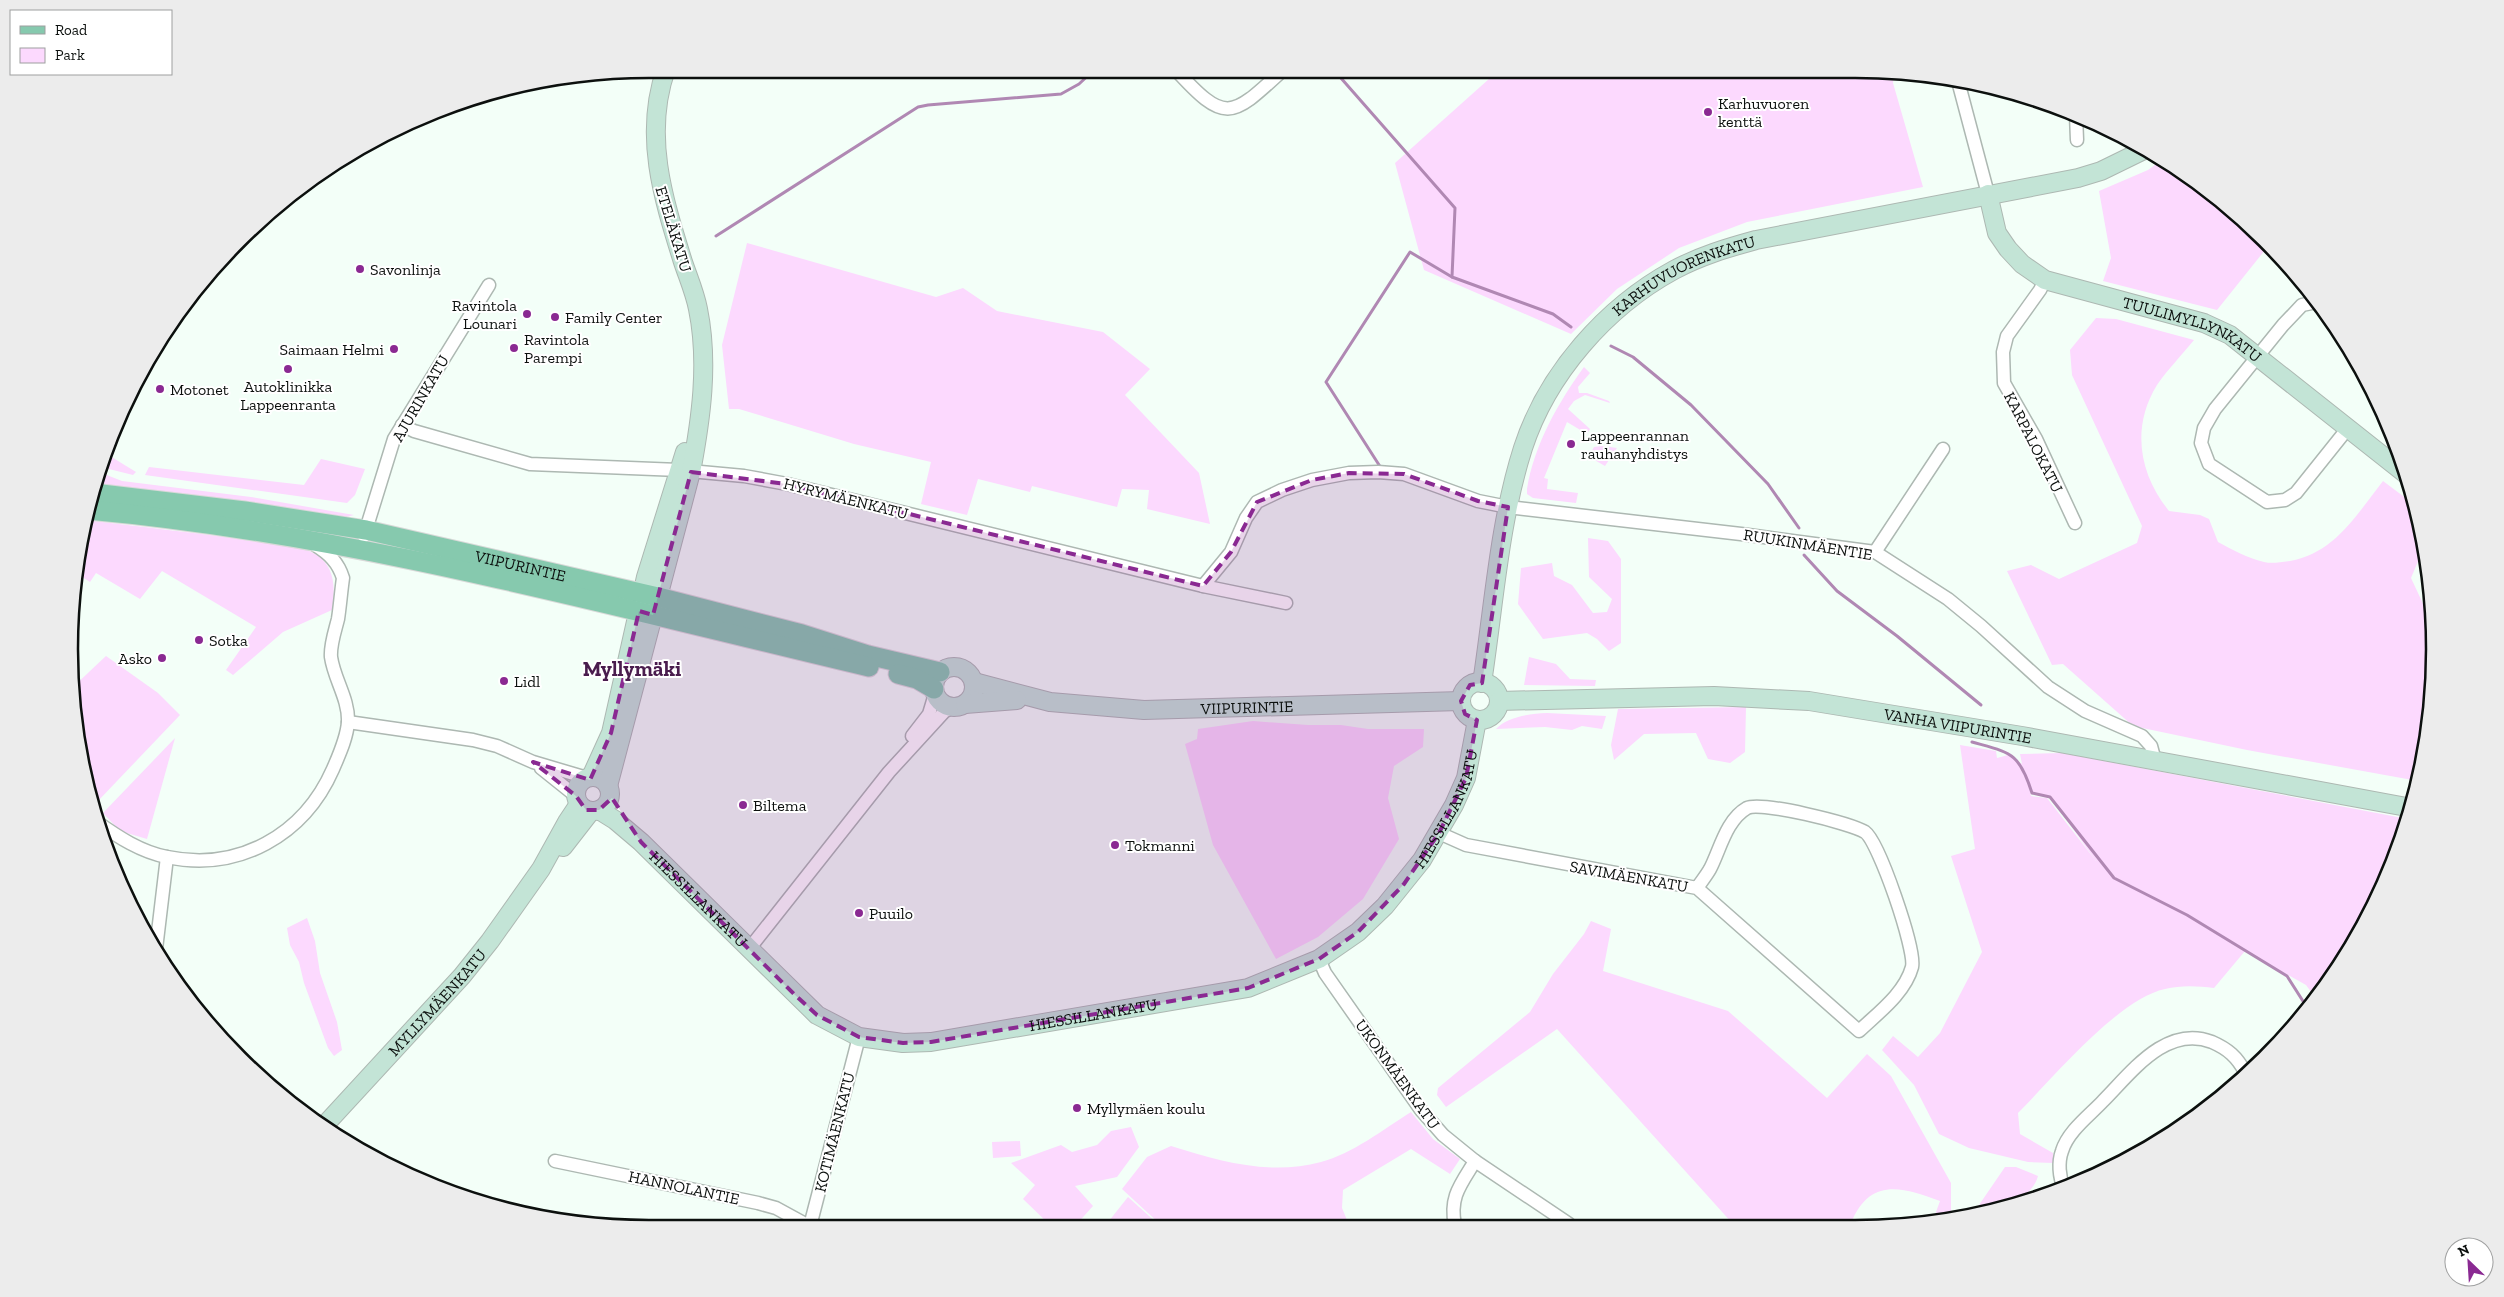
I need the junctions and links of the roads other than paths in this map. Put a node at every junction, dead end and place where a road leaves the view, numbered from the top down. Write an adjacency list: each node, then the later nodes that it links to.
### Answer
1 (664, 78): 17 (street, ETELÄKATU)
2 (1184, 78): 3 (street)
3 (1273, 78)
4 (1960, 87): 8 (street)
5 (2077, 122): 6 (street)
6 (2078, 140)
7 (2139, 153): 8 (street, KARHUVUORENKATU)
8 (1988, 194): 9 (street, TUULIMYLLYNKATU); 19 (street, KARHUVUORENKATU)
9 (2045, 280): 12 (street, TUULIMYLLYNKATU); 21 (street, KARPALOKATU)
10 (489, 285): 13 (street, AJURINKATU)
11 (2311, 304): 12 (street)
12 (2258, 356): 14 (street, TUULIMYLLYNKATU); 14 (street)
13 (402, 425): 17 (street, HYRYMÄENKATU); 23 (street, AJURINKATU)
14 (2348, 428): 16 (street, TUULIMYLLYNKATU)
15 (1943, 449): 24 (street)
16 (2396, 465)
17 (685, 471): 25 (street, HYRYMÄENKATU); 27 (street, ETELÄKATU)
18 (99, 494): 23 (main road, VIIPURINTIE)
19 (1508, 507): 24 (street, RUUKINMÄENTIE); 25 (street, RUUKINMÄENTIE); 29 (street, KARHUVUORENKATU)
20 (95, 511): 22 (main road, VIIPURINTIE)
21 (2075, 523)
22 (304, 539): 23 (main road, VIIPURINTIE); 36 (street)
23 (364, 539): 27 (main road, VIIPURINTIE)
24 (1875, 552): 37 (street, RUUKINMÄENTIE)
25 (1203, 586): 26 (street, HYRYMÄENKATU)
26 (1286, 602)
27 (648, 604): 30 (main road, VIIPURINTIE); 40 (street); 41 (street)
28 (974, 682): 30 (street); 31 (street, VIIPURINTIE); 34 (street)
29 (1482, 683): 32 (street); 33 (street)
30 (936, 685): 34 (street); 39 (street)
31 (1035, 699): 33 (street, VIIPURINTIE); 34 (street, VIIPURINTIE)
32 (1499, 700): 35 (street); 37 (street, VANHA VIIPURINTIE)
33 (1461, 701): 35 (street)
34 (959, 706): 39 (street)
35 (1477, 720): 45 (street, HIESSILLANKATU)
36 (348, 722): 38 (street, HIESSILLANKATU); 47 (street)
37 (2155, 761): 43 (street, VANHA VIIPURINTIE)
38 (533, 762): 40 (street, HIESSILLANKATU); 42 (street, HIESSILLANKATU)
39 (889, 772): 50 (street)
40 (589, 778): 41 (street); 42 (street)
41 (609, 790): 42 (street); 46 (street, HIESSILLANKATU)
42 (586, 805): 46 (street, HIESSILLANKATU); 54 (street, MYLLYMÄENKATU)
43 (2404, 806)
44 (107, 829): 47 (street)
45 (1439, 833): 48 (street, SAVIMÄENKATU); 51 (street, HIESSILLANKATU)
46 (641, 842): 50 (street, HIESSILLANKATU)
47 (166, 857): 49 (street)
48 (1697, 888): 48 (street, SAVIMÄENKATU)
49 (157, 939)
50 (749, 949): 52 (street, HIESSILLANKATU)
51 (1319, 959): 52 (street, HIESSILLANKATU); 56 (street, UKONMÄENKATU)
52 (859, 1037): 59 (street, KOTIMÄENKATU)
53 (2243, 1068): 57 (street)
54 (329, 1122)
55 (555, 1161): 58 (street, HANNOLANTIE)
56 (1475, 1161): 60 (street); 61 (street, UKONMÄENKATU)
57 (2062, 1180)
58 (799, 1220)
59 (812, 1220)
60 (1454, 1220)
61 (1563, 1220)

